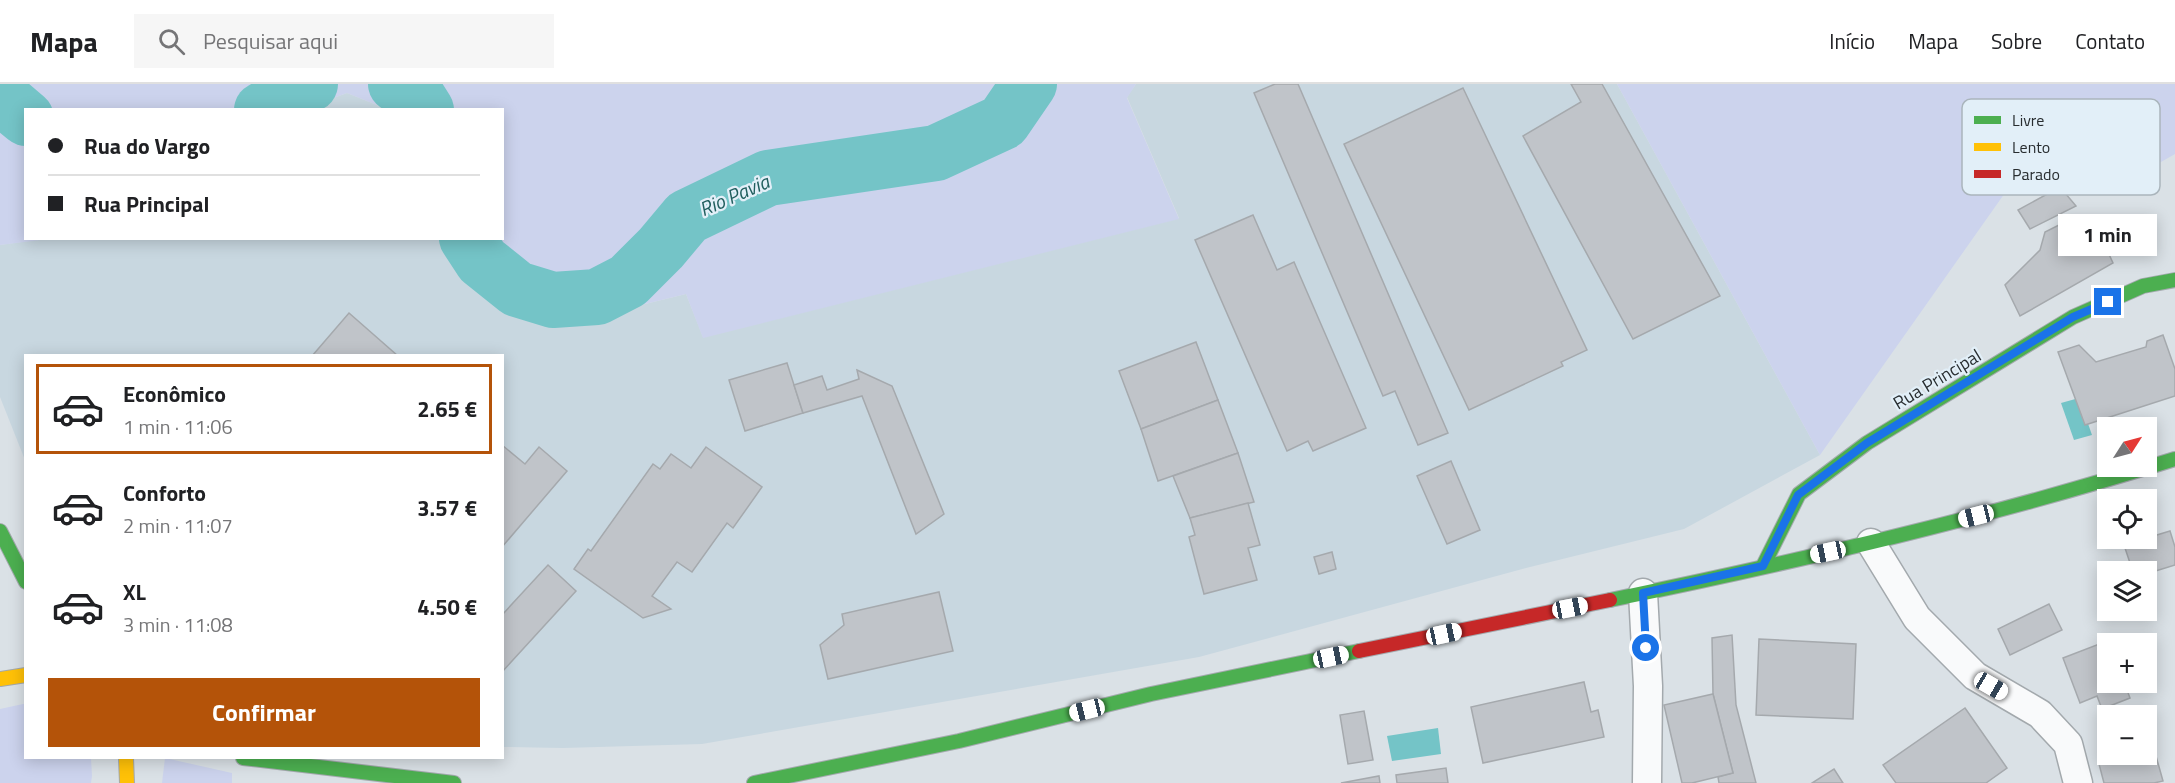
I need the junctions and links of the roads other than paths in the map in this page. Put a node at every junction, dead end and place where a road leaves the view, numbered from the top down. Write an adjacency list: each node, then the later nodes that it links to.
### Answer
1 (2175, 280): 5 (main road, Rua Principal)
2 (2175, 459): 4 (main road)
3 (0, 531): 6 (main road)
4 (1871, 543): 5 (main road); 16 (street)
5 (1763, 566): 7 (main road)
6 (24, 578)
7 (1643, 593): 14 (main road); 15 (street)
8 (24, 675): 9 (main road)
9 (0, 679)
10 (126, 759): 12 (main road)
11 (251, 759): 13 (main road)
12 (127, 783)
13 (454, 783)
14 (754, 783)
15 (1647, 783)
16 (2078, 783)

